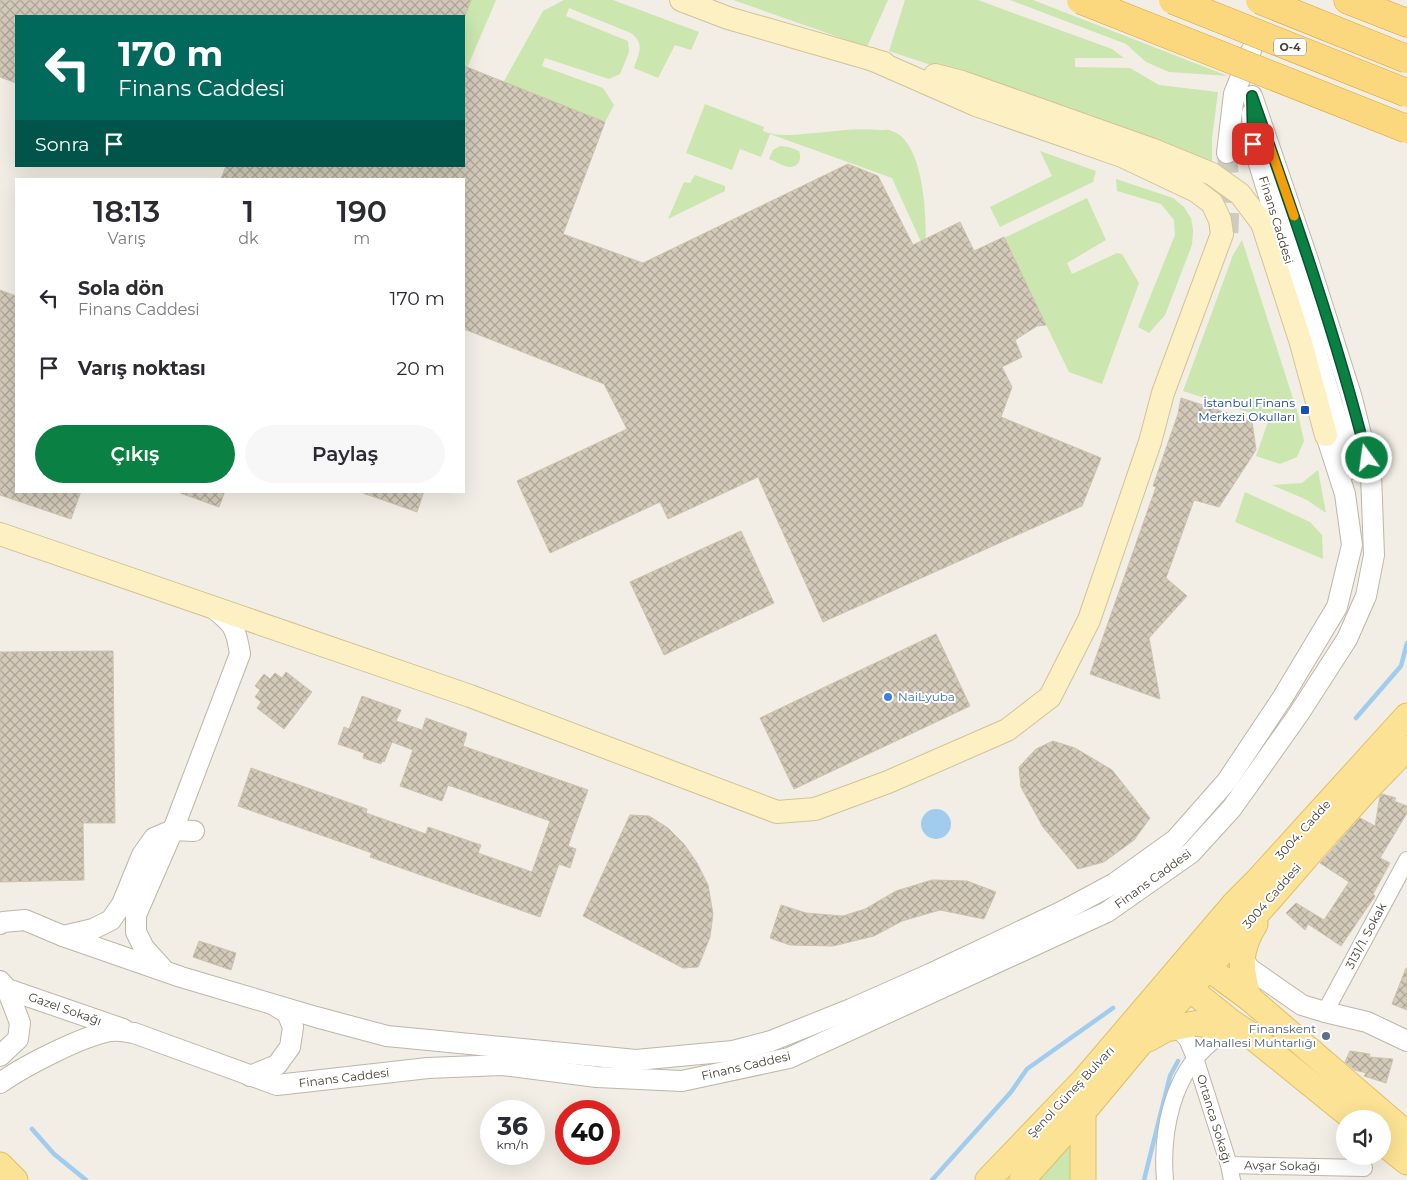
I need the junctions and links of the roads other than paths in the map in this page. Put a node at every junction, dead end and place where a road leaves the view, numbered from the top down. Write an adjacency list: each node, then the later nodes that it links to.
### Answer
1 (681, 0): 9 (main road)
2 (1081, 0): 13 (highway, bridge)
3 (1173, 0): 11 (highway, O-4, bridge)
4 (1260, 0): 10 (highway, O-4, bridge)
5 (1278, 0): 8 (street)
6 (1348, 0): 7 (highway)
7 (1407, 23)
8 (1251, 51): 12 (street); 14 (street)
9 (871, 59): 16 (main road); 17 (main road)
10 (1407, 59)
11 (1407, 94)
12 (1252, 96): 19 (street, Finans Caddesi); 46 (street, Finans Caddesi)
13 (1407, 129)
14 (1227, 153)
15 (1227, 250): 17 (street)
16 (1326, 435): 19 (street, Finans Caddesi)
17 (1150, 442): 20 (main road)
18 (0, 534): 20 (main road)
19 (1352, 545): 37 (street, Finans Caddesi)
20 (212, 607): 23 (street)
21 (1407, 716): 33 (main road, 3004. Cadde)
22 (1407, 748): 26 (main road, 3004 Caddesi)
23 (173, 828): 24 (street); 30 (street); 32 (street)
24 (194, 831)
25 (1407, 860): 38 (street, 3131/1. Sokak)
26 (1269, 900): 31 (main road); 33 (main road, 3004 Caddesi)
27 (0, 910): 28 (street)
28 (25, 920): 29 (street); 30 (street)
29 (0, 924)
30 (64, 936): 32 (street, Finans Caddesi)
31 (1242, 958): 35 (main road); 38 (street)
32 (164, 971): 37 (street, Finans Caddesi)
33 (1191, 971): 35 (main road); 36 (main road, 3004 Caddesi); 40 (main road); 43 (main road, 3004 Caddesi)
34 (3, 985): 41 (street, Gazel Sokağı); 44 (street)
35 (1249, 998): 50 (main road)
36 (1152, 1001): 55 (main road, Şenol Güneş Bulvarı)
37 (273, 1004): 46 (street)
38 (1324, 1012): 42 (street)
39 (1166, 1029): 40 (main road); 43 (main road); 45 (street, Ortanca Sokağı)
40 (1241, 1032): 45 (street); 48 (main road)
41 (134, 1033): 46 (street, Finans Caddesi); 47 (street, Finans Caddesi)
42 (1407, 1040)
43 (1138, 1046): 49 (main road, Şenol Güneş Bulvarı)
44 (0, 1056)
45 (1195, 1058): 54 (street, Ortanca Sokağı); 58 (street)
46 (250, 1076)
47 (0, 1083)
48 (1342, 1110)
49 (1083, 1112): 56 (main road, Şenol Güneş Bulvarı); 57 (main road)
50 (1407, 1134)
51 (1391, 1149): 52 (main road)
52 (1407, 1162)
53 (1364, 1168): 54 (street, Avşar Sokağı)
54 (1231, 1172)
55 (988, 1180)
56 (1022, 1180)
57 (1083, 1180)
58 (1165, 1180)

